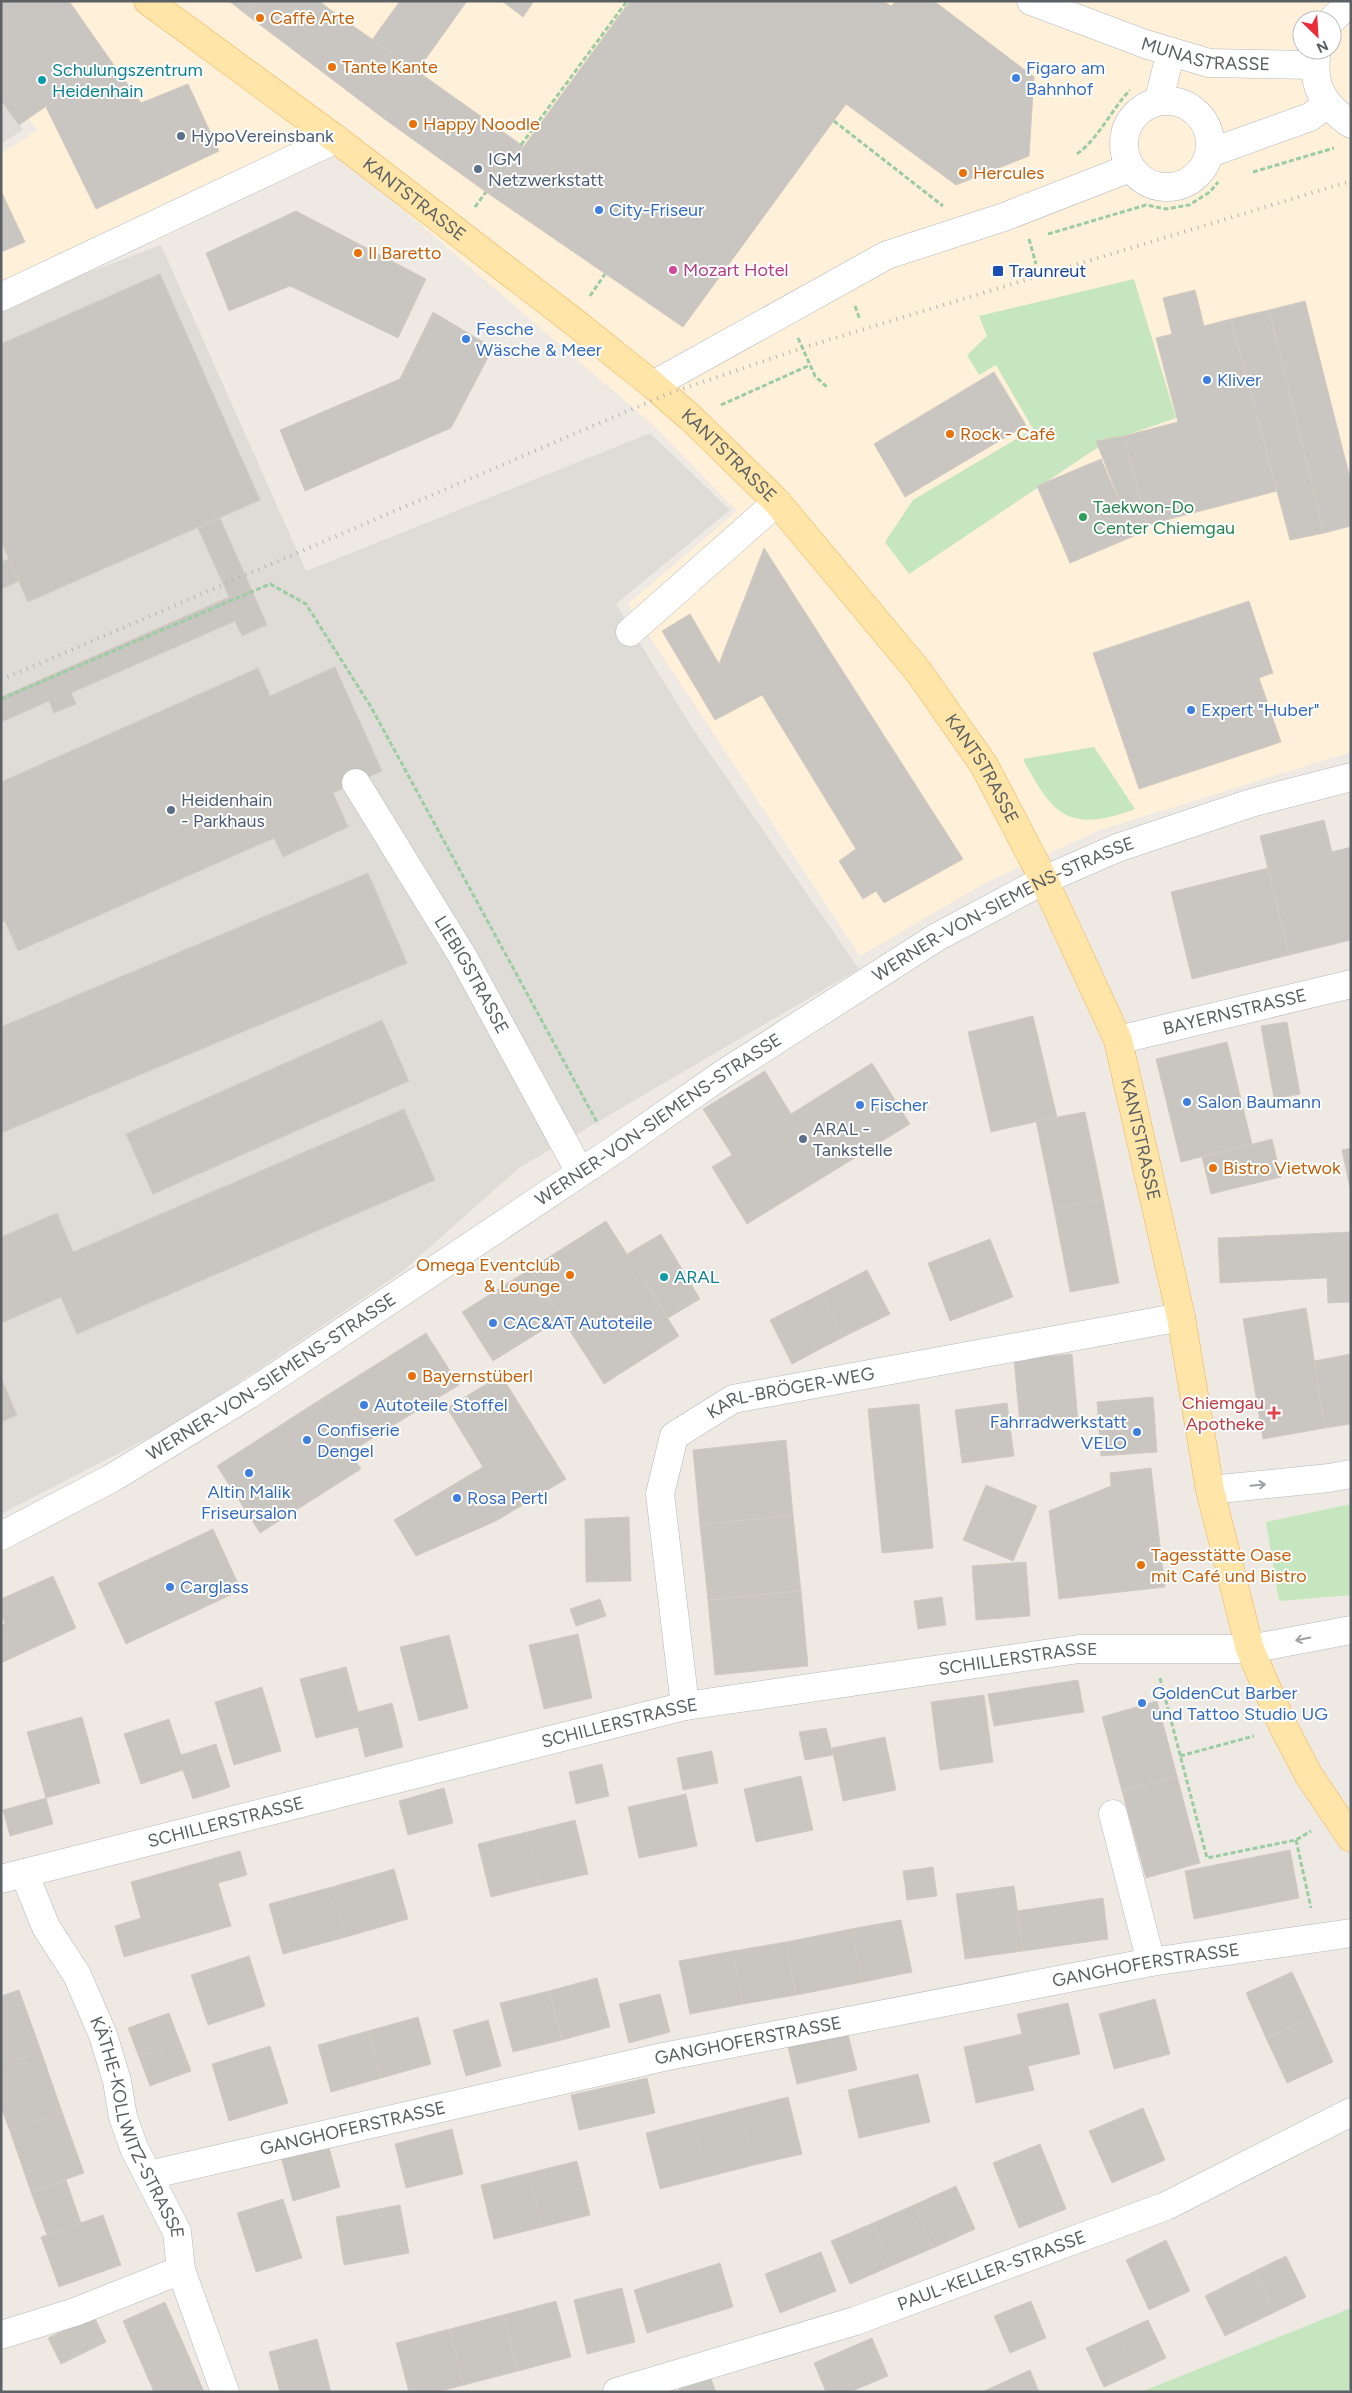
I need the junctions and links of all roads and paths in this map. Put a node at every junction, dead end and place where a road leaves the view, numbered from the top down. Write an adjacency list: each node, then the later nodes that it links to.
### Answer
1 (148, 1): 14 (main road, KANTSTRASSE)
2 (627, 1): 15 (path)
3 (1031, 1): 6 (street, MUNASTRASSE)
4 (1351, 1): 5 (street)
5 (1342, 10)
6 (1145, 44): 7 (street, MUNASTRASSE); 18 (path)
7 (1171, 52): 8 (street, MUNASTRASSE); 10 (street)
8 (1292, 58)
9 (1316, 60): 11 (street, MUNASTRASSE)
10 (1162, 100): 17 (street); 19 (street)
11 (1328, 104): 13 (street, MUNASTRASSE); 17 (street)
12 (834, 121): 22 (path)
13 (1351, 124)
14 (336, 139): 26 (street); 27 (main road, KANTSTRASSE)
15 (521, 145)
16 (1336, 148): 20 (path)
17 (1210, 153): 19 (street)
18 (1072, 158)
19 (1130, 168): 27 (street)
20 (1245, 174)
21 (1226, 180): 23 (path)
22 (932, 198)
23 (1047, 235)
24 (1038, 238): 25 (path)
25 (1036, 264)
26 (1, 297)
27 (654, 385): 29 (main road, KANTSTRASSE)
28 (828, 388): 29 (path)
29 (692, 418): 30 (main road, KANTSTRASSE)
30 (777, 502): 31 (street); 34 (main road, KANTSTRASSE)
31 (630, 632)
32 (1351, 777): 34 (street, WERNER-VON-SIEMENS-STRASSE)
33 (356, 783): 37 (street, LIEBIGSTRASSE)
34 (1044, 880): 36 (main road, KANTSTRASSE); 37 (street, WERNER-VON-SIEMENS-STRASSE)
35 (1351, 984): 36 (street, BAYERNSTRASSE)
36 (1118, 1040): 38 (main road, KANTSTRASSE)
37 (580, 1172): 41 (street, WERNER-VON-SIEMENS-STRASSE)
38 (1181, 1317): 40 (main road, KANTSTRASSE); 45 (street, KARL-BRÖGER-WEG)
39 (1351, 1474): 40 (street, one-way to 39)
40 (1210, 1490): 44 (main road, KANTSTRASSE)
41 (1, 1536)
42 (1351, 1630): 44 (street, SCHILLERSTRASSE, one-way to 44)
43 (1158, 1649): 44 (street, SCHILLERSTRASSE); 45 (street, SCHILLERSTRASSE); 47 (path)
44 (1250, 1649): 46 (main road, KANTSTRASSE)
45 (685, 1706): 52 (street, SCHILLERSTRASSE)
46 (1283, 1726): 47 (path); 49 (main road, KANTSTRASSE)
47 (1180, 1756): 51 (path)
48 (1113, 1814): 55 (street)
49 (1335, 1817): 50 (main road, KANTSTRASSE); 51 (path)
50 (1351, 1838)
51 (1296, 1840): 54 (path)
52 (12, 1876): 57 (street, KÄTHE-KOLLWITZ-STRASSE)
53 (1351, 1932): 54 (street, GANGHOFERSTRASSE)
54 (1318, 1939): 55 (street, GANGHOFERSTRASSE)
55 (1151, 1962): 57 (street, GANGHOFERSTRASSE)
56 (1351, 2112): 61 (street, PAUL-KELLER-STRASSE)
57 (149, 2175): 58 (street, KÄTHE-KOLLWITZ-STRASSE)
58 (181, 2270): 59 (street); 60 (street, KÄTHE-KOLLWITZ-STRASSE)
59 (1, 2335)
60 (225, 2392)
61 (617, 2392)

